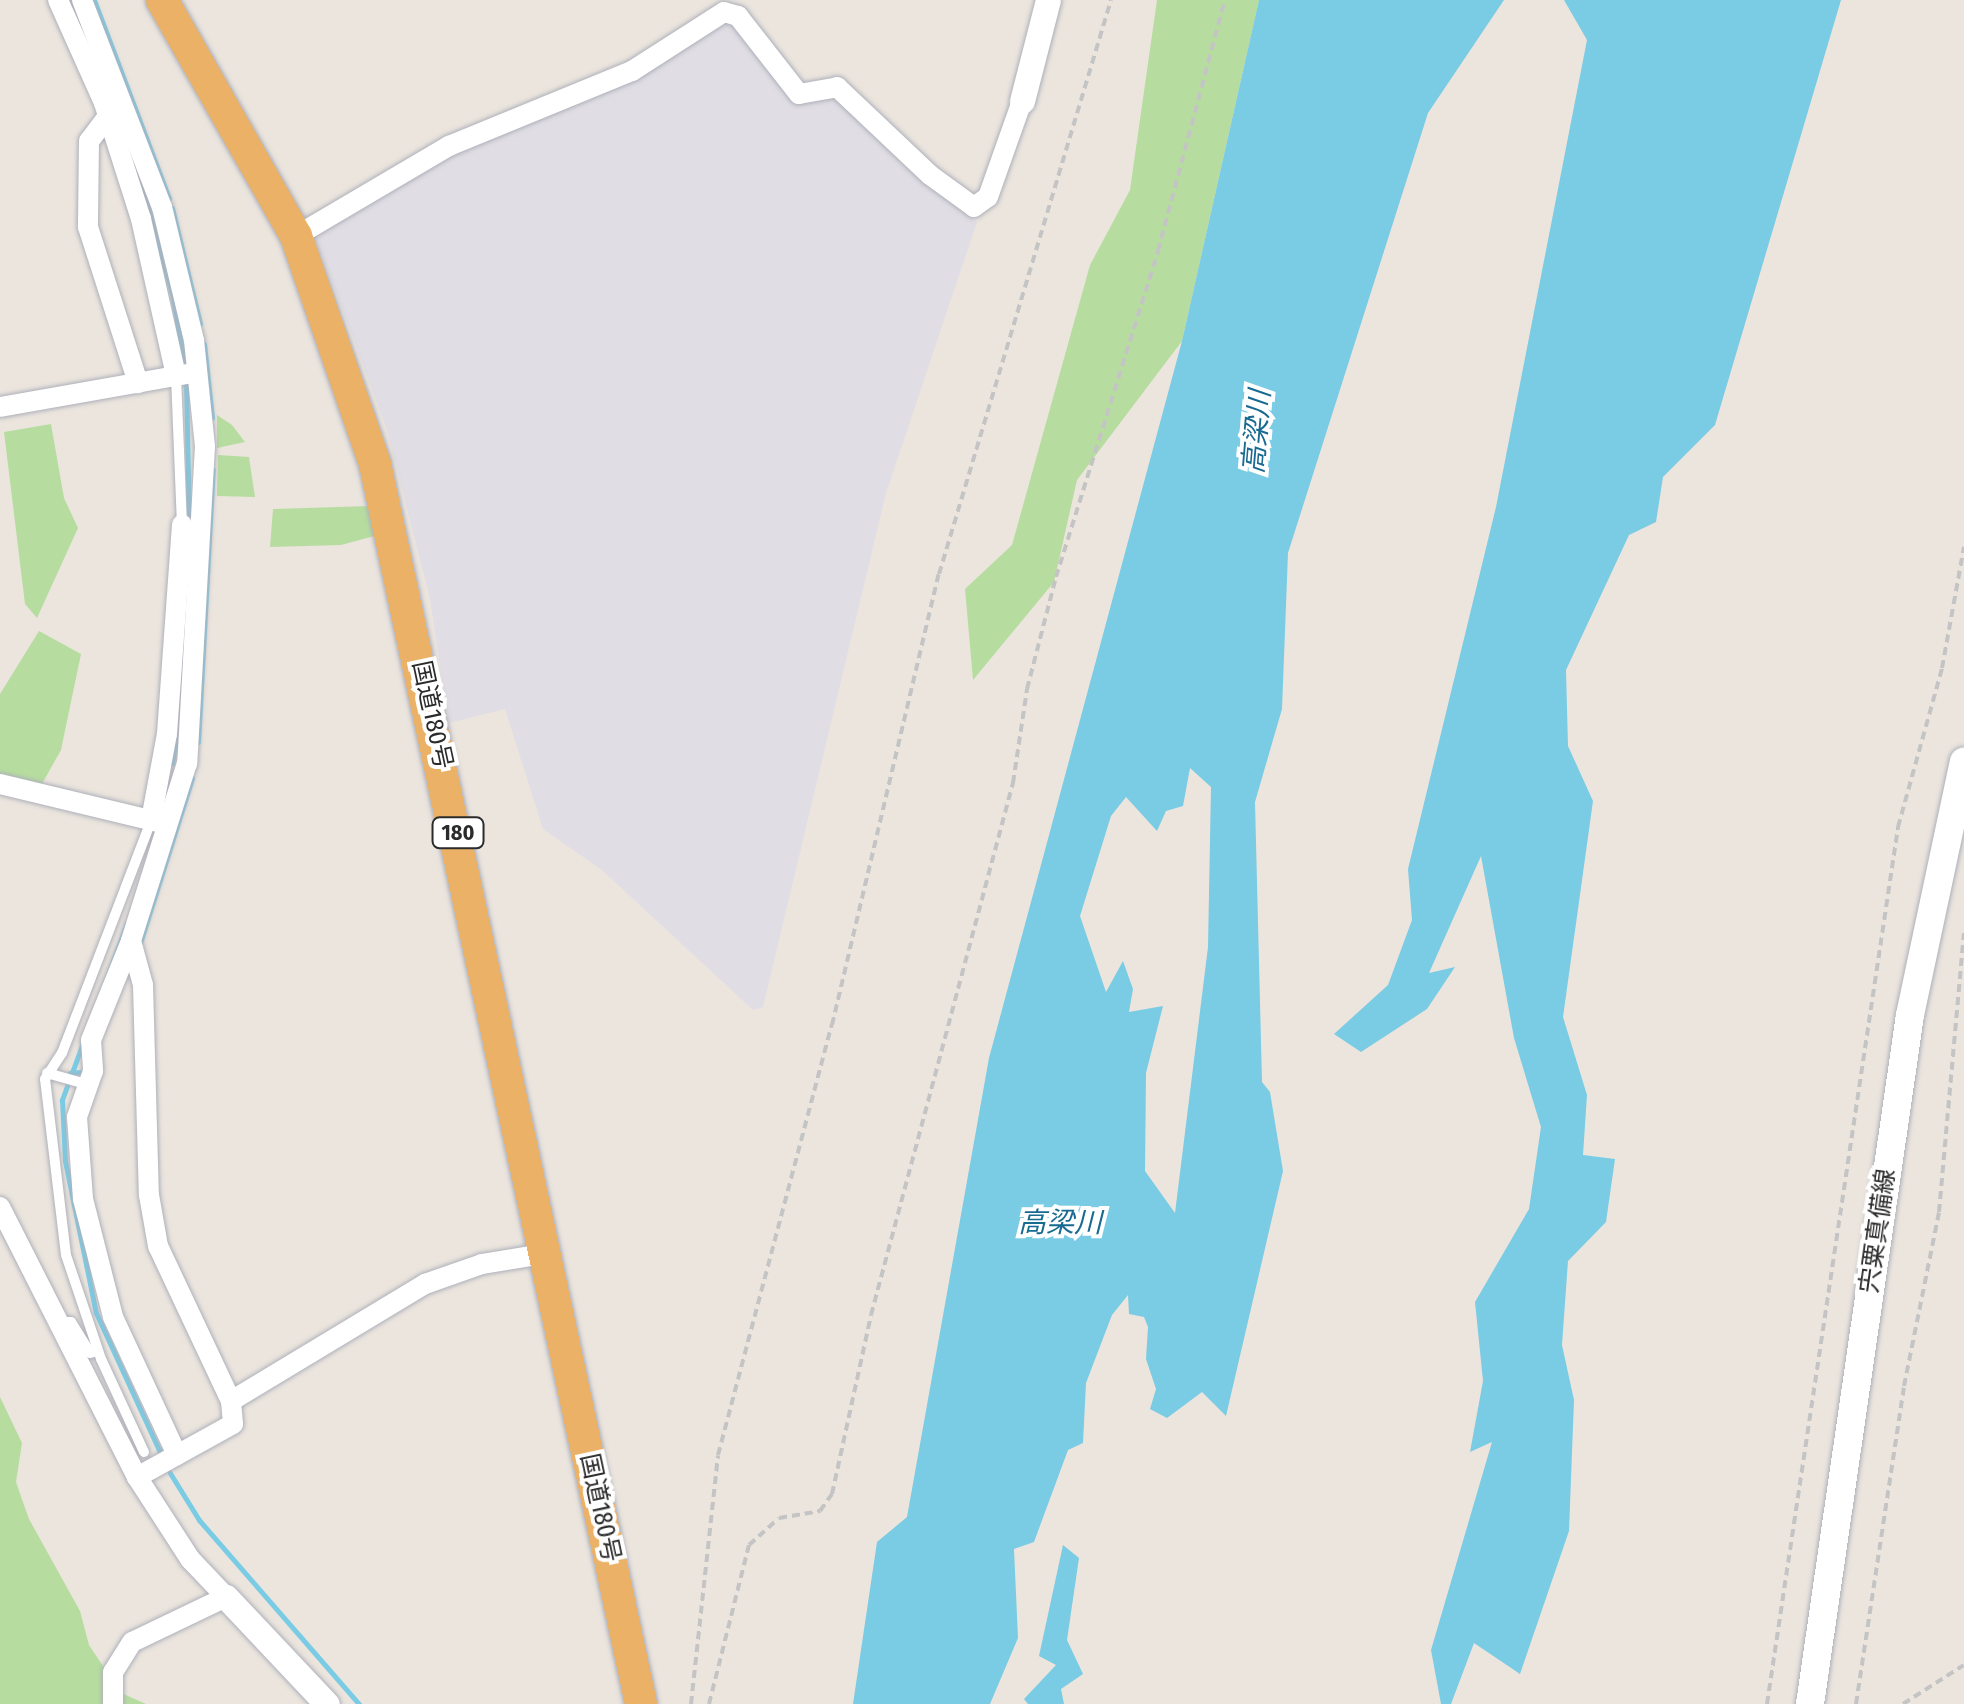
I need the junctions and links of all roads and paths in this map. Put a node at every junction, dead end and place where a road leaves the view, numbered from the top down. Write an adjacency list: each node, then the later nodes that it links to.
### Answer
1 (58, 0): 8 (street)
2 (82, 0): 10 (street)
3 (162, 0): 9 (highway, 国道180号 / 180)
4 (1048, 0): 7 (street)
5 (1110, 0): 35 (path)
6 (1225, 0): 36 (path)
7 (1022, 101): 9 (street)
8 (108, 116): 10 (street); 11 (street)
9 (296, 236): 23 (highway, 国道180号 / 180)
10 (187, 374): 11 (street); 13 (lane); 17 (street)
11 (138, 383): 12 (street)
12 (0, 407)
13 (182, 525): 17 (street)
14 (1964, 547): 37 (path)
15 (1964, 762): 38 (main road, 宍粟真備線)
16 (0, 784): 17 (street)
17 (162, 822): 19 (street); 20 (lane)
18 (1964, 934): 39 (path)
19 (135, 946): 21 (street); 26 (street)
20 (53, 1075): 21 (lane); 25 (lane)
21 (84, 1083): 28 (street)
22 (0, 1207): 24 (street)
23 (544, 1254): 26 (street); 34 (highway, 国道180号 / 180)
24 (58, 1322): 25 (lane); 29 (street)
25 (97, 1351): 27 (lane)
26 (231, 1401): 28 (street)
27 (144, 1452)
28 (177, 1454): 29 (street)
29 (137, 1476): 30 (street)
30 (226, 1597): 32 (street); 33 (street)
31 (1964, 1665): 40 (path)
32 (113, 1704)
33 (327, 1704)
34 (641, 1704)
35 (691, 1704)
36 (709, 1704)
37 (1767, 1704)
38 (1810, 1704)
39 (1856, 1704)
40 (1904, 1704)

